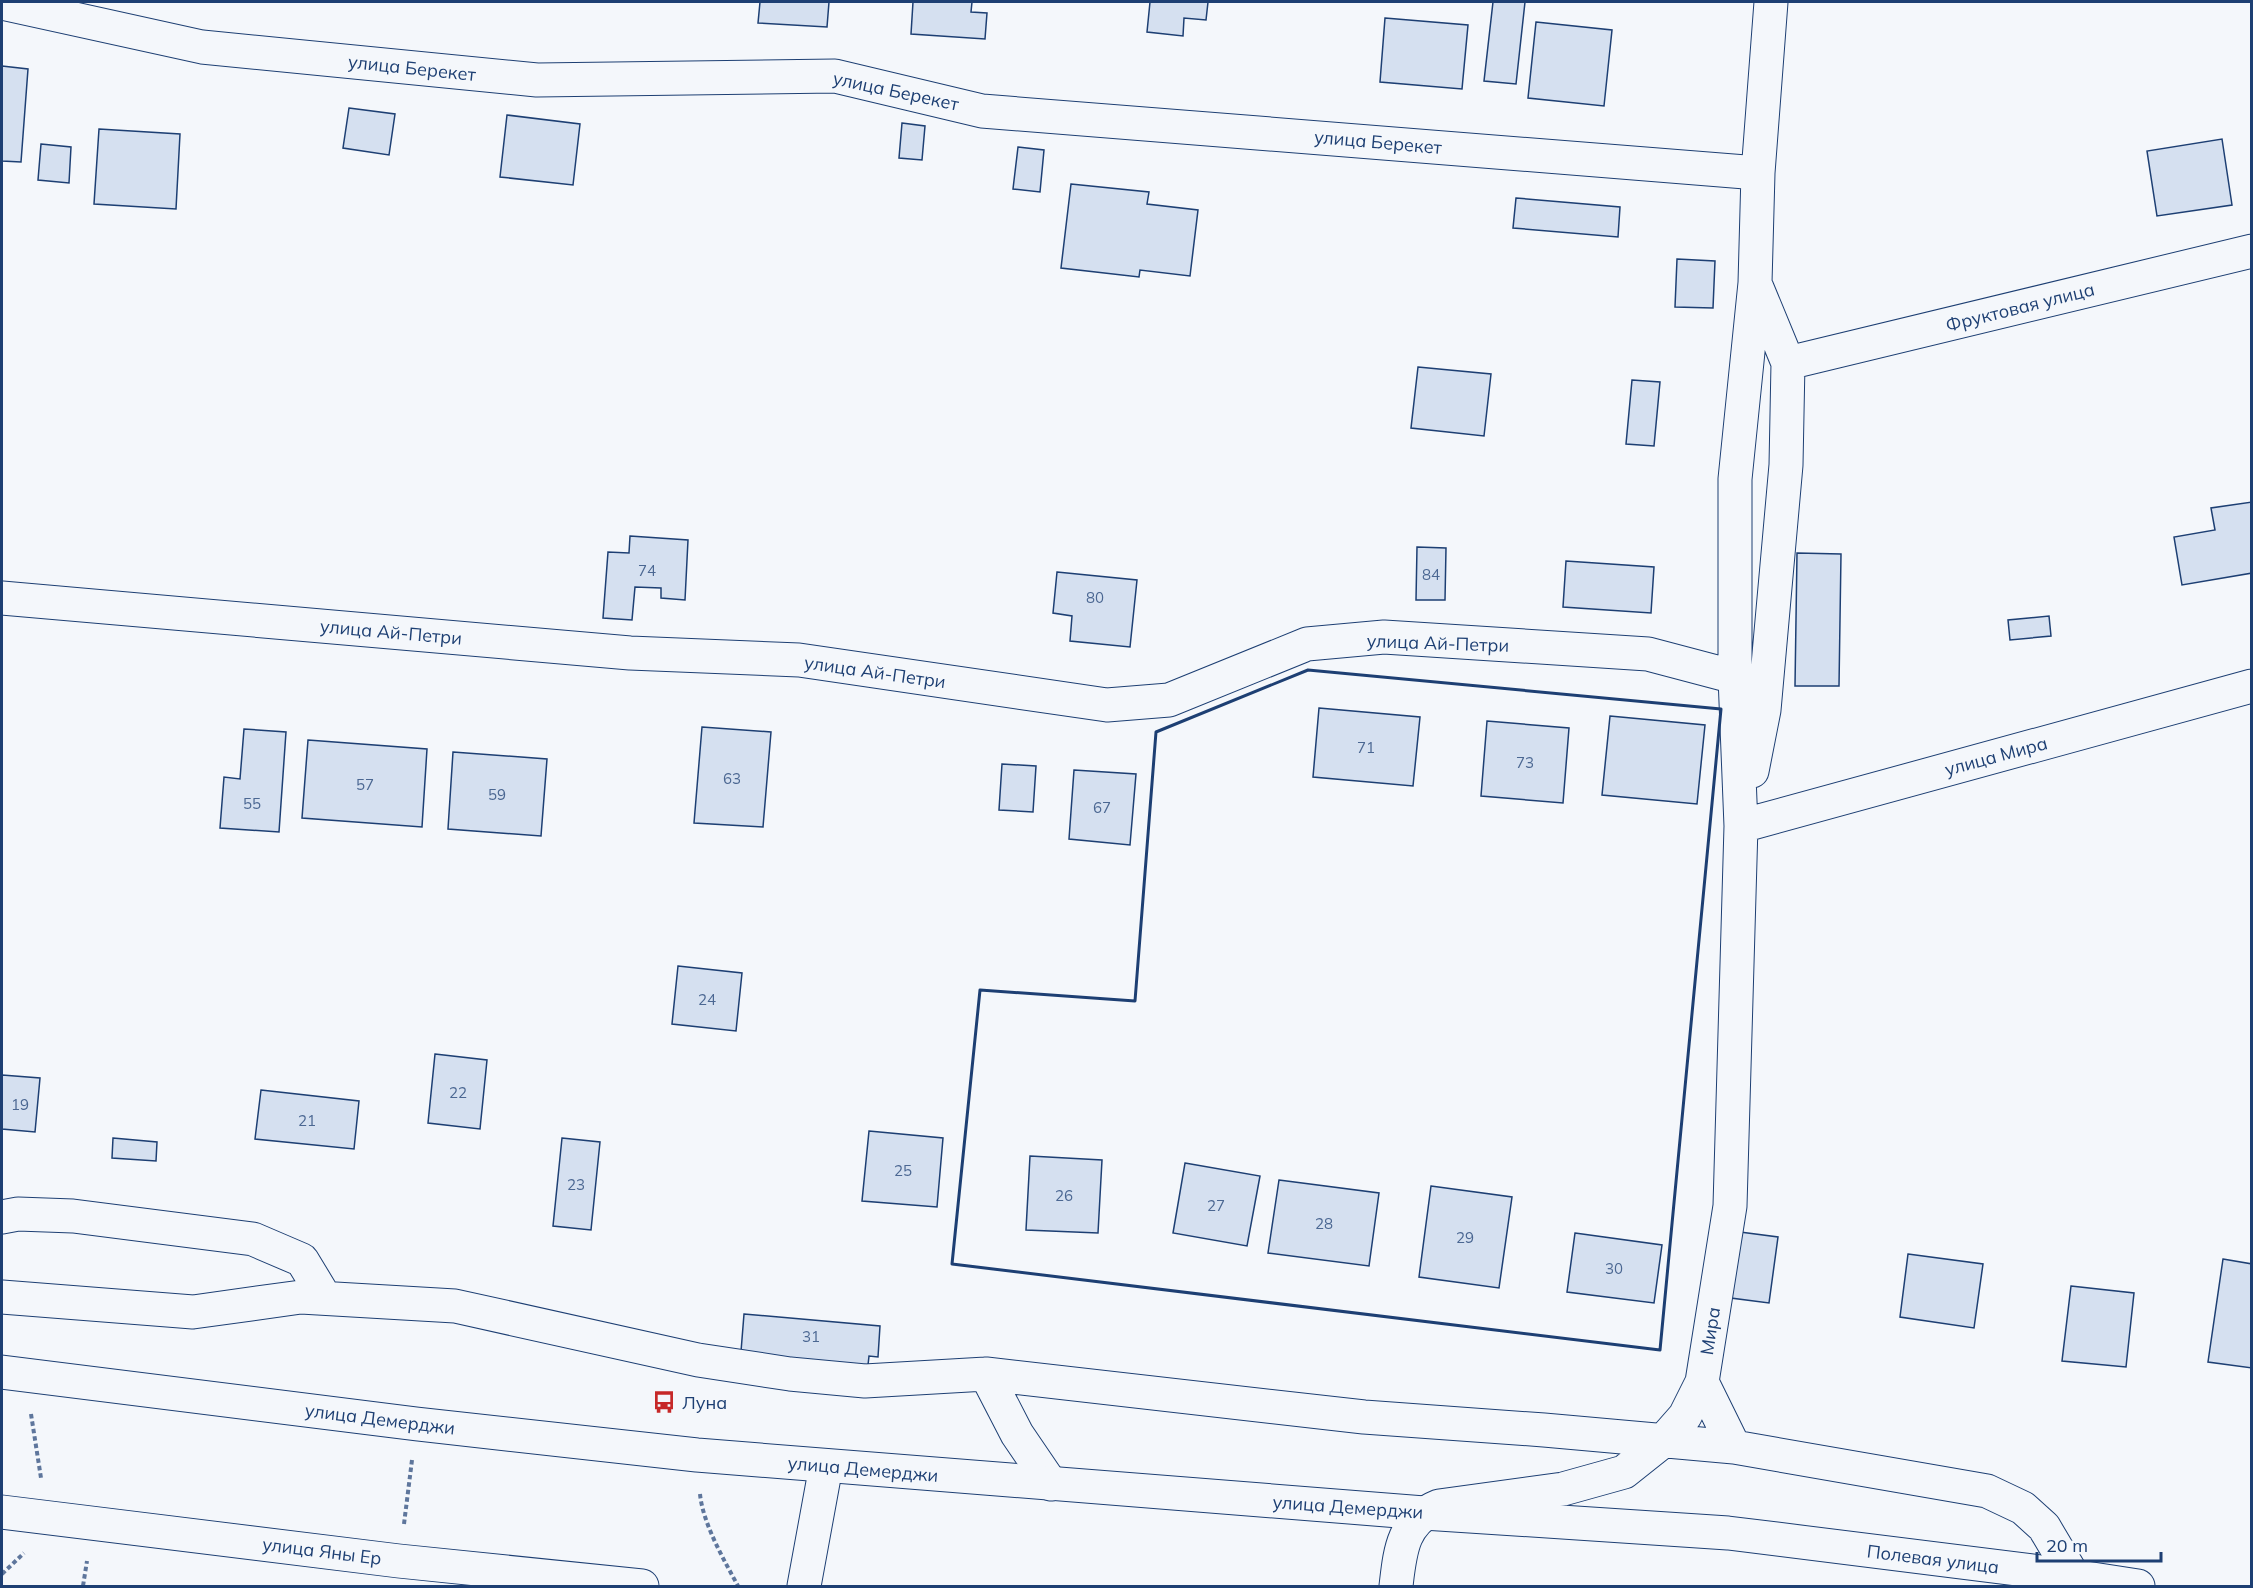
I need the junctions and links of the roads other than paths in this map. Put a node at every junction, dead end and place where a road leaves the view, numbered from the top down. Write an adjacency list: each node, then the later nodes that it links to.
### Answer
1 (1771, 2): 3 (street)
2 (2, 3): 3 (street, улица Берекет)
3 (1758, 172): 5 (street)
4 (2252, 251): 6 (street, Фруктовая улица)
5 (1755, 283): 6 (street); 8 (street)
6 (1788, 363): 10 (street)
7 (2, 598): 8 (street, улица Ай-Петри)
8 (1735, 677): 10 (street)
9 (2252, 686): 10 (street, улица Мира)
10 (1741, 826): 16 (street, Мира)
11 (2, 1217): 13 (street)
12 (2, 1297): 13 (street)
13 (324, 1298): 15 (street)
14 (13, 1374): 19 (street, улица Демерджи)
15 (986, 1374): 17 (street); 20 (street)
16 (1702, 1382): 17 (street, Мира); 18 (street)
17 (1663, 1441): 18 (street); 22 (street, Мира)
18 (1734, 1447): 24 (street)
19 (826, 1467): 20 (street, улица Демерджи); 26 (street)
20 (1051, 1484): 22 (street, улица Демерджи)
21 (2, 1512): 25 (street, улица Яны Ер)
22 (1424, 1513): 23 (street, улица Демерджи); 27 (street)
23 (1728, 1533): 24 (street, Полевая улица)
24 (2073, 1576): 28 (street, Полевая улица)
25 (642, 1587)
26 (804, 1587)
27 (1396, 1587)
28 (2138, 1587)

